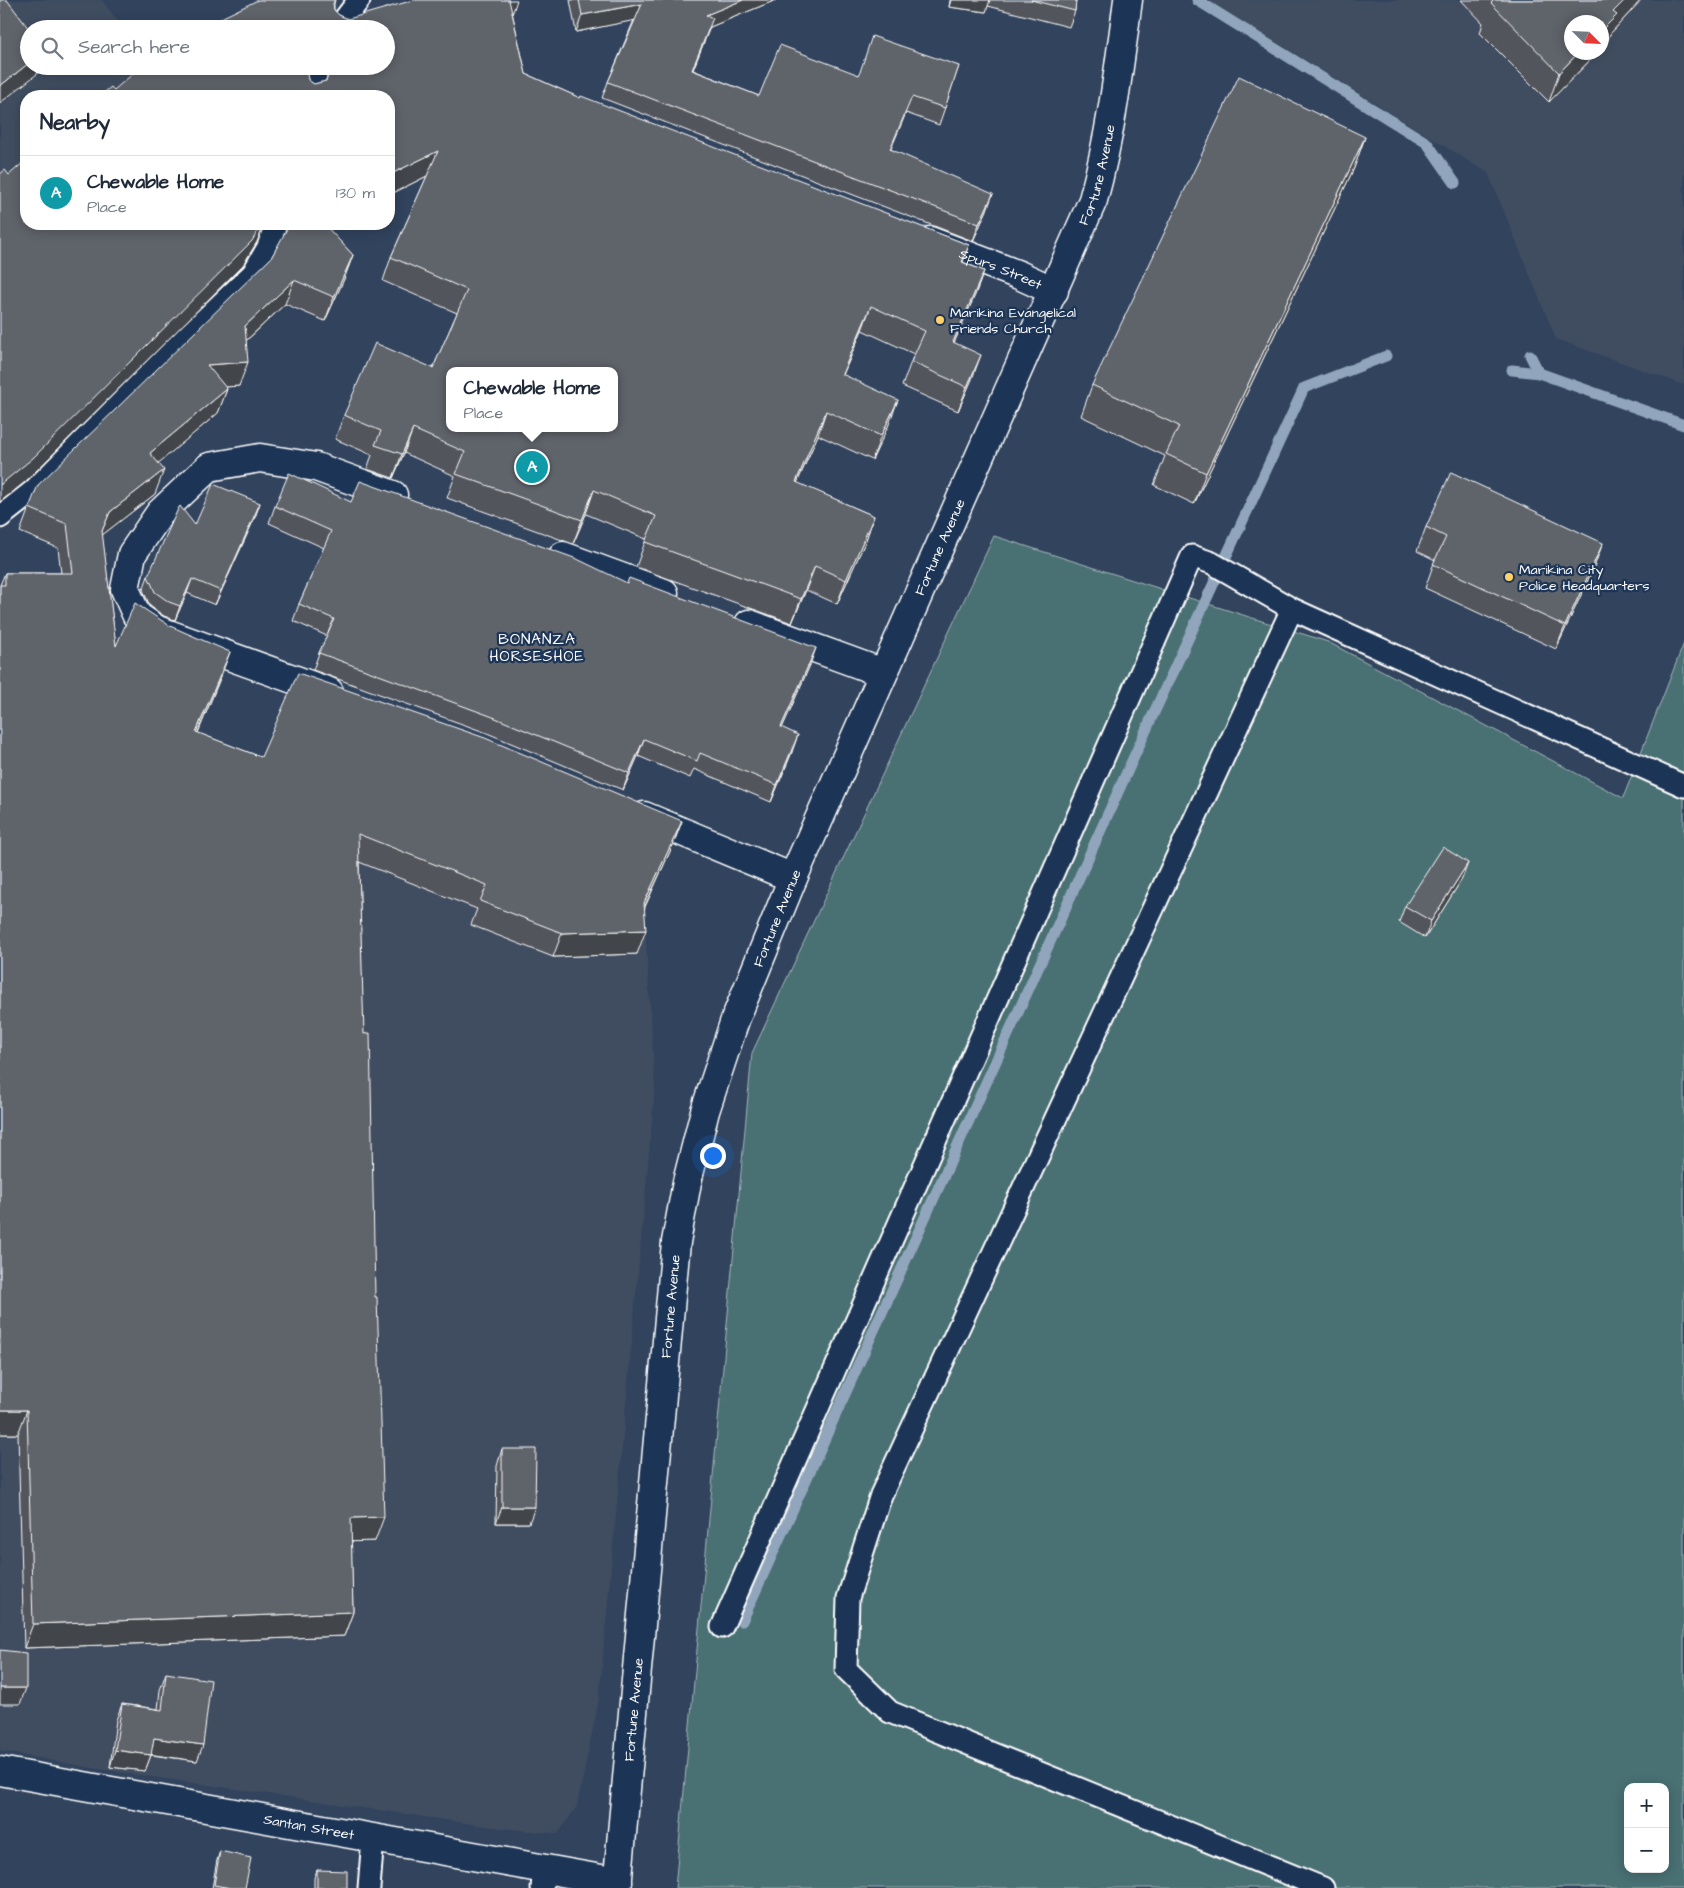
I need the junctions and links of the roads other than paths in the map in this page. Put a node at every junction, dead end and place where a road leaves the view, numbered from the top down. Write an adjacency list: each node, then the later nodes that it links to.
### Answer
1 (359, 0): 3 (lane)
2 (1128, 0): 8 (main road, Fortune Avenue)
3 (344, 20)
4 (316, 75): 5 (lane)
5 (311, 90)
6 (274, 230): 10 (lane)
7 (908, 232): 8 (main road, Spurs Street)
8 (1054, 292): 15 (main road, Fortune Avenue)
9 (419, 504): 16 (main road)
10 (0, 517)
11 (541, 548): 12 (main road)
12 (691, 603)
13 (1292, 609): 17 (lane); 20 (lane); 26 (lane)
14 (728, 616): 15 (main road)
15 (884, 673): 19 (main road, Fortune Avenue)
16 (352, 701)
17 (1684, 786)
18 (620, 806): 19 (main road)
19 (793, 878): 24 (main road, Fortune Avenue)
20 (722, 1627)
21 (0, 1771): 22 (main road, Santan Street)
22 (373, 1838): 23 (main road, Santan Street); 25 (lane)
23 (543, 1878): 24 (main road, Santan Street)
24 (617, 1885)
25 (369, 1888)
26 (1323, 1888)

